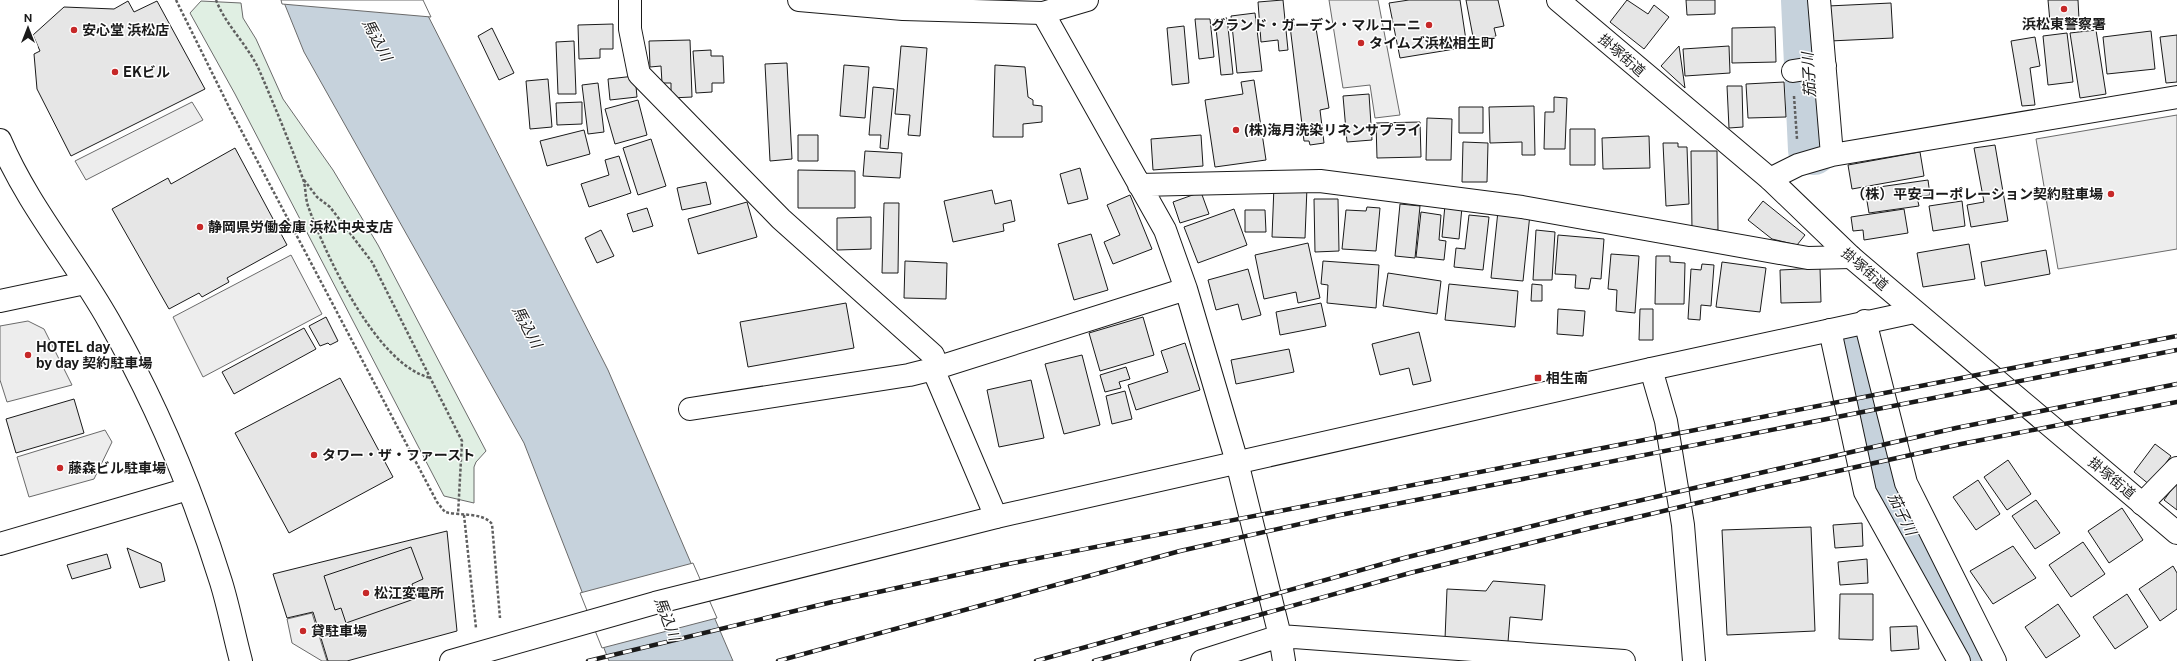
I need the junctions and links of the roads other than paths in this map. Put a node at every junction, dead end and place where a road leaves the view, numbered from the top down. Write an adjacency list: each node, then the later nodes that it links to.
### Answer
1 (630, 0): 21 (main road)
2 (799, 0): 6 (main road)
3 (1087, 0): 6 (main road)
4 (1558, 0): 12 (main road, 掛塚街道)
5 (1819, 0): 7 (main road)
6 (1043, 12): 13 (main road)
7 (1825, 66): 8 (main road); 11 (main road)
8 (1793, 70)
9 (2177, 96): 11 (main road)
10 (0, 140): 15 (main road)
11 (1832, 155): 12 (main road)
12 (1770, 179): 14 (main road, 掛塚街道)
13 (1139, 185): 14 (main road); 16 (main road)
14 (1850, 257): 18 (main road, 掛塚街道)
15 (85, 283): 17 (main road); 26 (main road)
16 (1186, 289): 21 (main road); 24 (main road)
17 (0, 301)
18 (1914, 312): 19 (main road); 27 (main road, 掛塚街道)
19 (1865, 321): 20 (main road); 39 (main road)
20 (1830, 330): 22 (main road); 38 (main road)
21 (936, 369): 23 (main road); 28 (main road)
22 (1651, 369): 24 (main road); 37 (main road)
23 (690, 409)
24 (1237, 462): 28 (main road); 31 (main road)
25 (2177, 468): 27 (main road)
26 (188, 489): 30 (main road); 32 (main road)
27 (2142, 504): 29 (main road, 掛塚街道)
28 (996, 517): 33 (main road)
29 (2177, 532)
30 (0, 544)
31 (1280, 636): 34 (main road); 35 (main road); 36 (main road)
32 (241, 661)
33 (451, 661)
34 (1202, 661)
35 (1284, 661)
36 (1624, 661)
37 (1694, 661)
38 (1960, 661)
39 (1995, 661)

